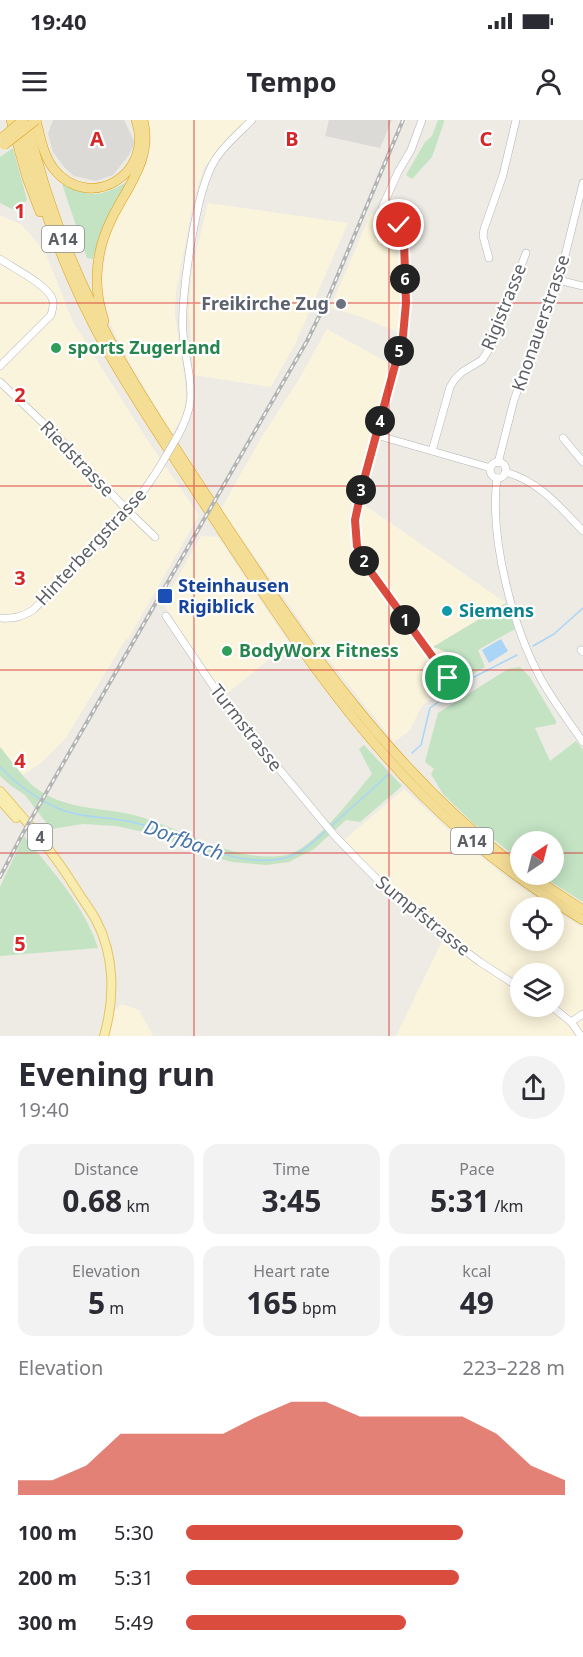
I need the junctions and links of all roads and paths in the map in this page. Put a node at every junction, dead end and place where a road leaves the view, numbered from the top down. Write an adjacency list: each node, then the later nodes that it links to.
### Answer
1 (11, 120): 16 (highway)
2 (25, 120): 9 (highway, bridge); 16 (highway, A14); 17 (highway, A14)
3 (36, 120): 4 (highway); 9 (highway, bridge)
4 (136, 120)
5 (143, 120): 17 (highway)
6 (252, 120): 28 (street, Hinterbergstrasse, bridge)
7 (422, 120): 20 (street)
8 (516, 120): 12 (street)
9 (2, 143)
10 (583, 183): 14 (street, Knonauerstrasse)
11 (526, 253): 22 (street, Rigistrasse)
12 (489, 258)
13 (0, 259): 18 (street)
14 (558, 280): 15 (street); 24 (street, Knonauerstrasse)
15 (583, 286)
16 (88, 314): 42 (highway, A14)
17 (116, 351): 38 (highway, A14)
18 (0, 366)
19 (0, 382): 28 (street, Riedstrasse)
20 (376, 435): 22 (street); 33 (street)
21 (563, 438): 23 (street)
22 (432, 451): 25 (street)
23 (583, 462)
24 (498, 463): 25 (street); 26 (street)
25 (490, 468): 27 (street)
26 (505, 472): 27 (street); 29 (street)
27 (497, 478): 34 (street)
28 (128, 511): 30 (street, Riedstrasse); 32 (street, Hinterbergstrasse)
29 (583, 531)
30 (155, 537)
31 (166, 616): 37 (street, Turmstrasse)
32 (0, 618)
33 (448, 678)
34 (583, 742)
35 (0, 791): 40 (main road, 4)
36 (0, 800): 40 (main road, 4)
37 (334, 835): 43 (street, Sumpfstrasse)
38 (510, 861)
39 (545, 885): 41 (highway)
40 (75, 887): 47 (main road, 4)
41 (583, 910)
42 (583, 920)
43 (510, 982)
44 (583, 1014): 46 (street)
45 (564, 1016): 46 (street)
46 (571, 1022): 48 (street)
47 (104, 1036)
48 (581, 1036)

